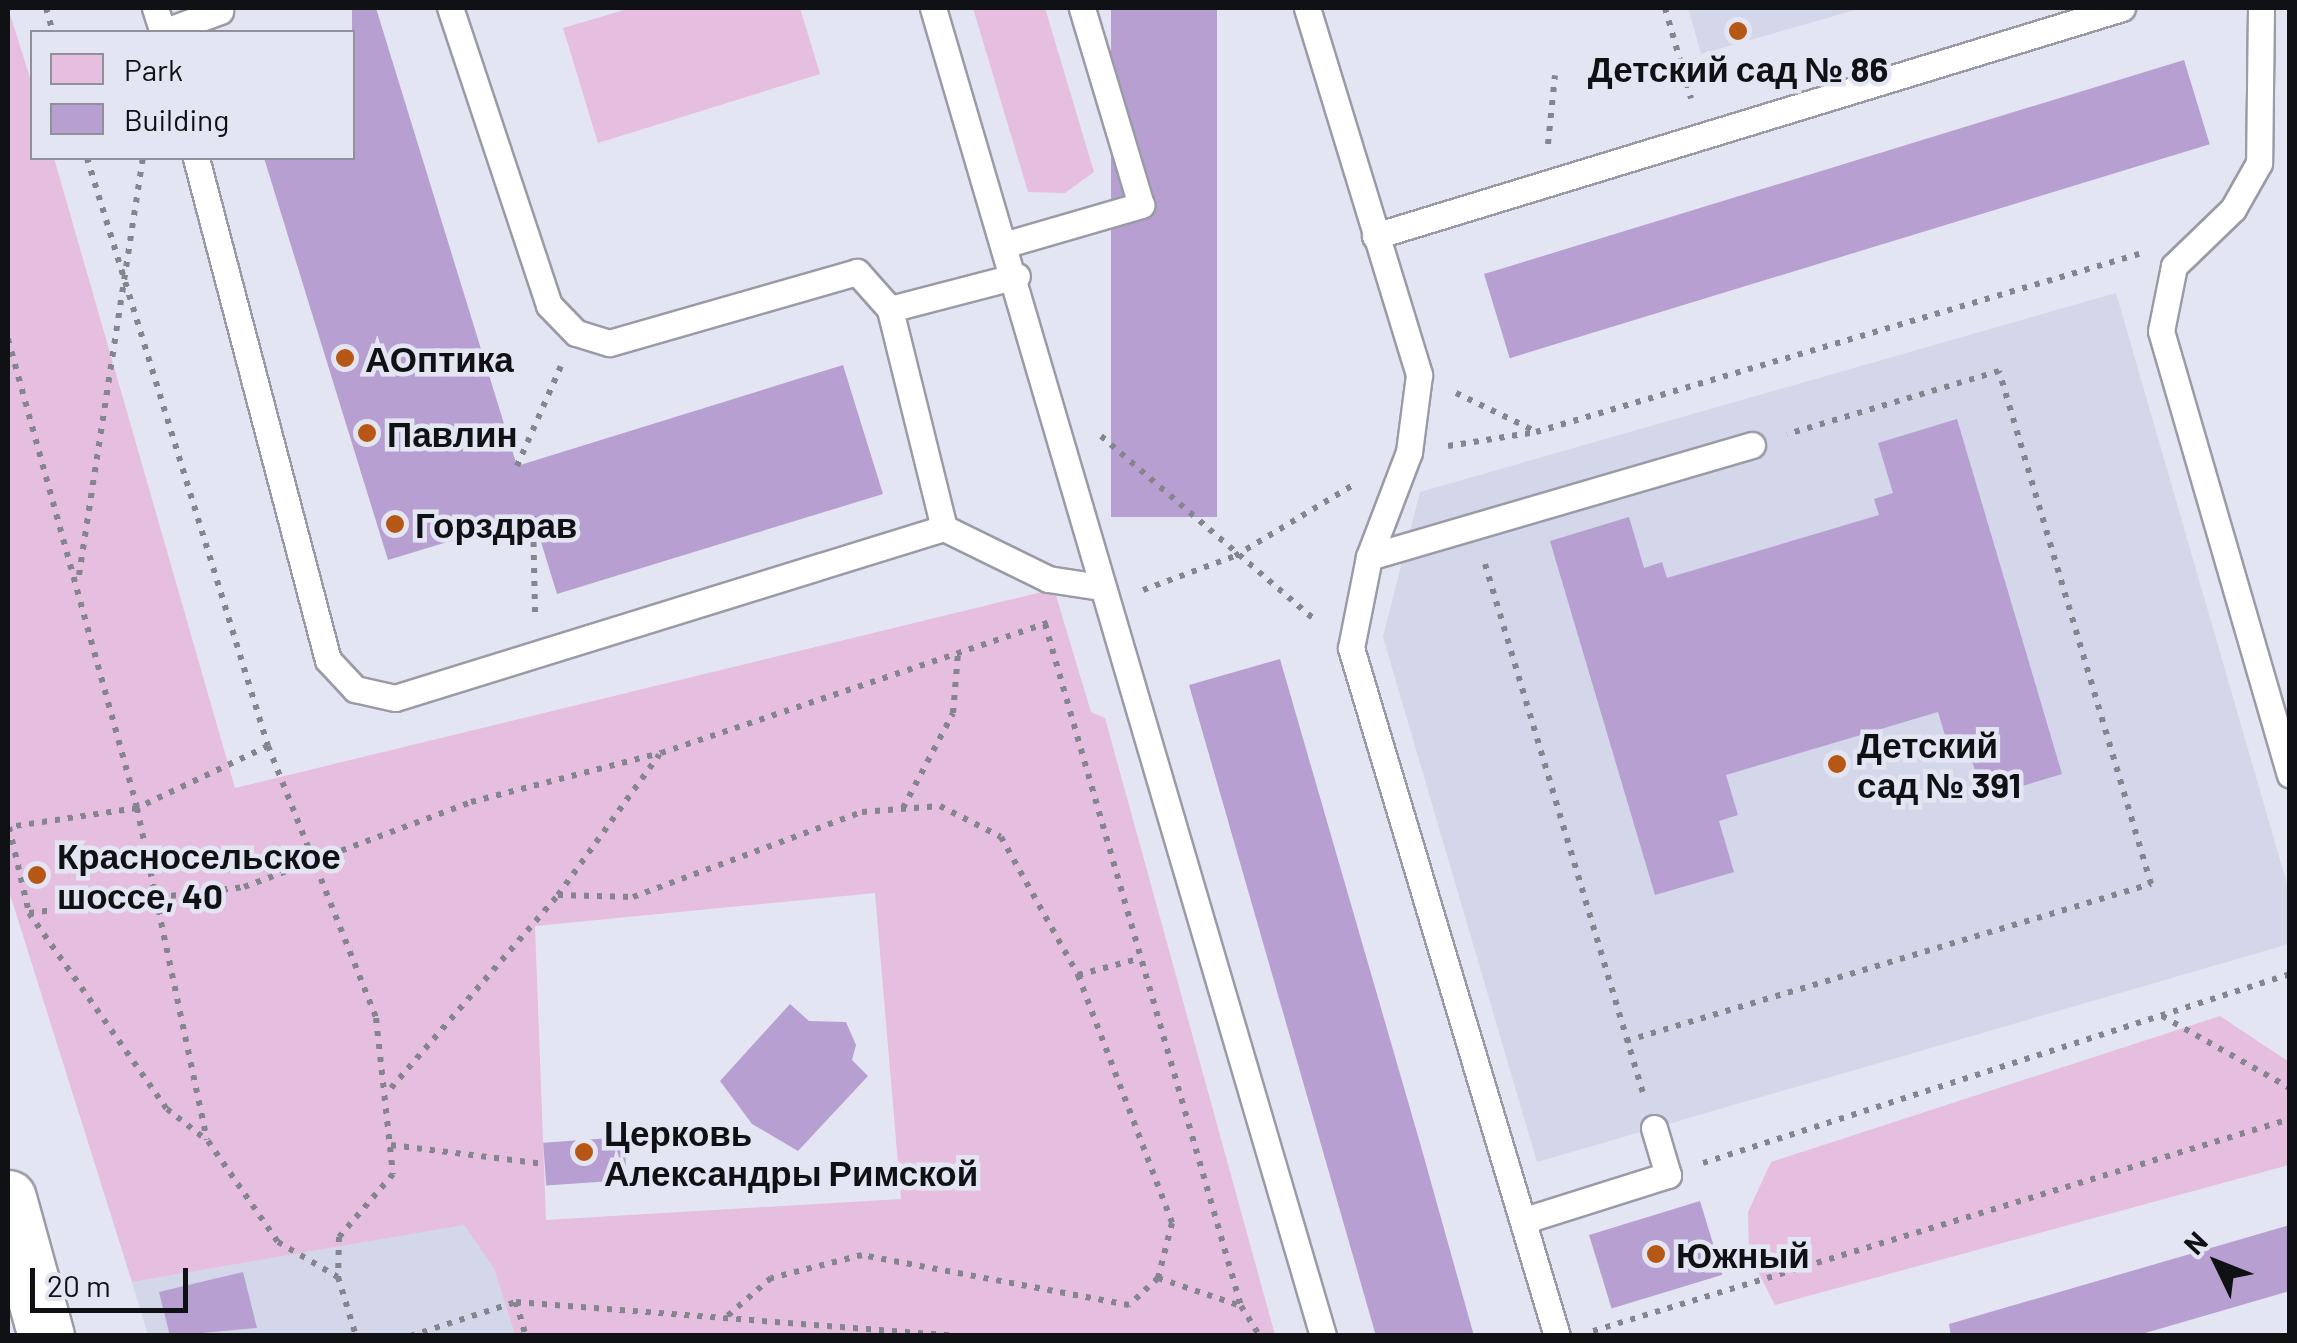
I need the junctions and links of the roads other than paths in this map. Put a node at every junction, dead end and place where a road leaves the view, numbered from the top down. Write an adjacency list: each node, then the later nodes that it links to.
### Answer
1 (450, 8): 13 (lane)
2 (932, 8): 11 (lane)
3 (1082, 8): 11 (lane)
4 (1307, 8): 10 (lane)
5 (2122, 8): 10 (lane)
6 (2261, 8): 18 (lane)
7 (220, 11): 8 (lane)
8 (168, 30)
9 (197, 160): 15 (lane)
10 (1375, 236): 16 (lane)
11 (1008, 244): 12 (lane)
12 (1018, 276): 13 (lane); 17 (lane)
13 (890, 310): 15 (lane)
14 (1752, 445): 16 (lane)
15 (944, 528): 17 (lane)
16 (1369, 557): 21 (lane)
17 (1102, 596): 23 (lane)
18 (2290, 775)
19 (1654, 1128): 21 (lane)
20 (8, 1198): 22 (highway)
21 (1525, 1220): 24 (lane)
22 (46, 1336)
23 (1323, 1336)
24 (1557, 1336)

